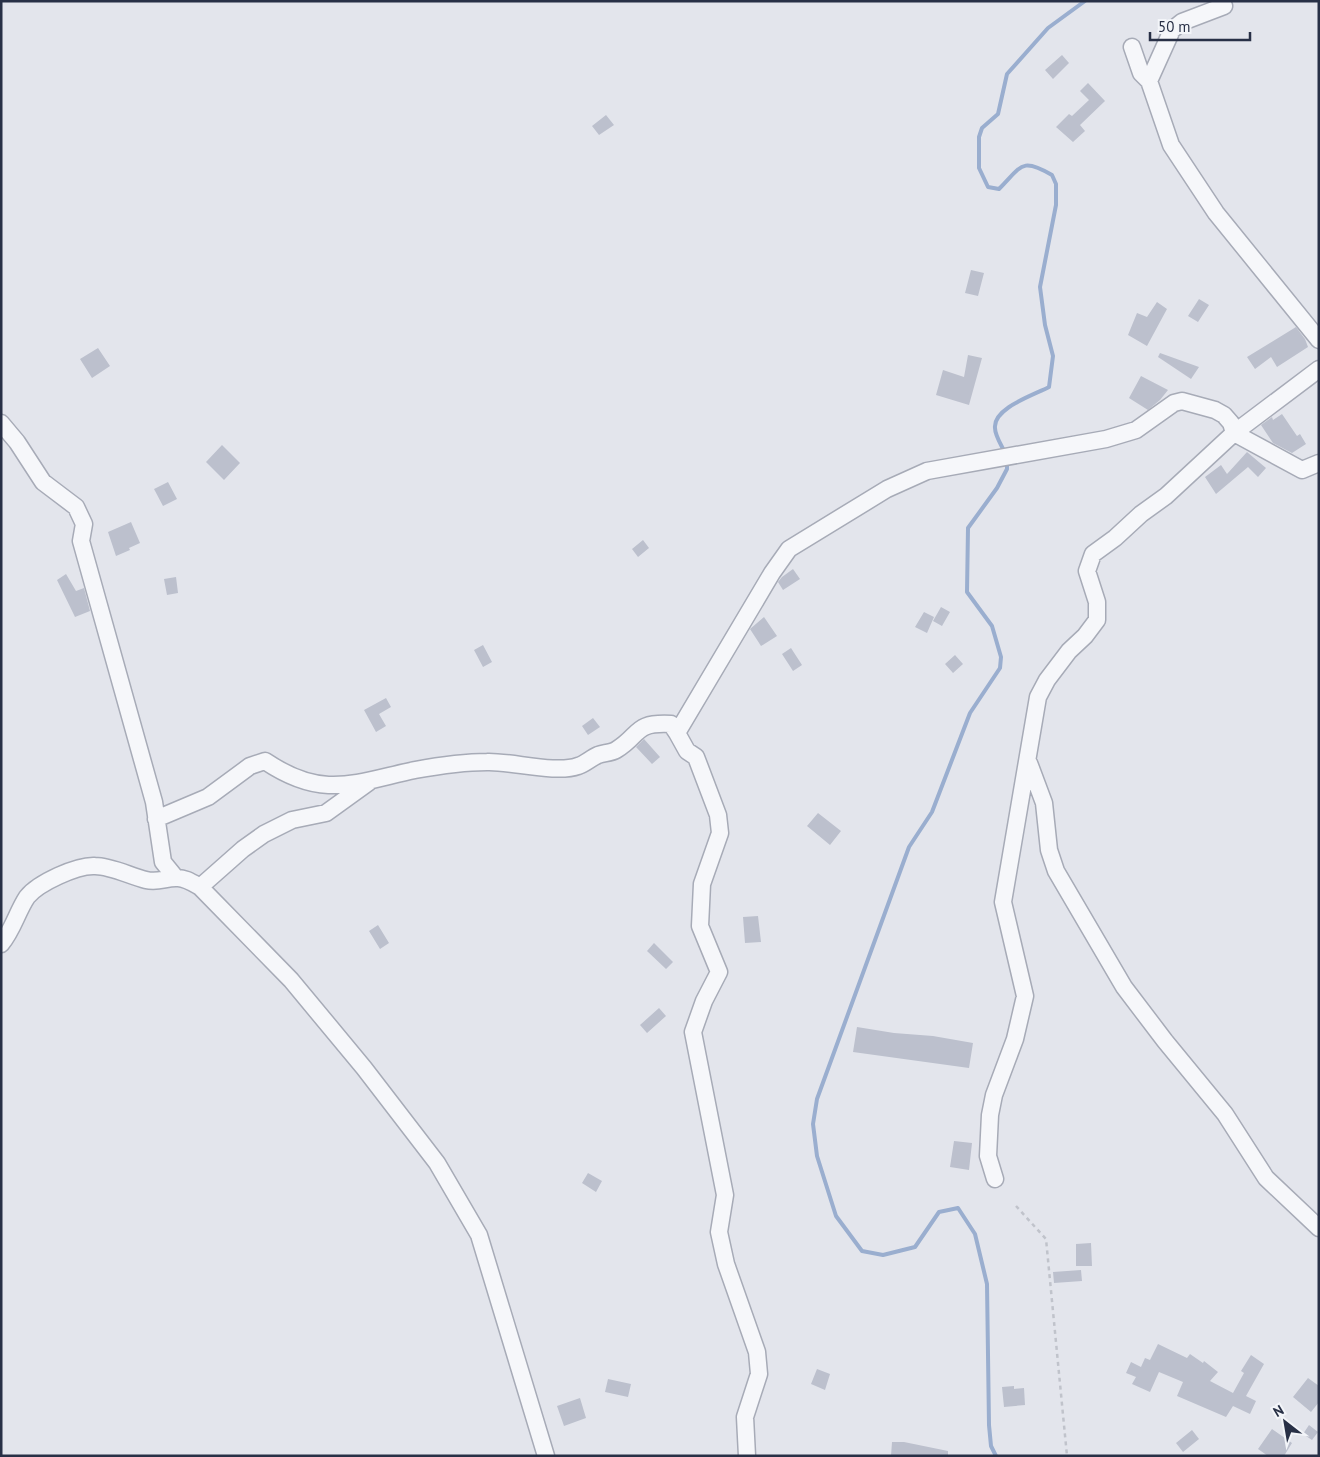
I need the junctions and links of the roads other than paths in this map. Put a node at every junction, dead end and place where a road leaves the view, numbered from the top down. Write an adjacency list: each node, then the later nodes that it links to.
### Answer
1 (1224, 6): 3 (street)
2 (1132, 47): 3 (street)
3 (1149, 81): 4 (street)
4 (1319, 340)
5 (1319, 369): 7 (street)
6 (1, 423): 12 (street)
7 (1234, 433): 8 (street); 9 (street); 10 (street)
8 (1319, 463)
9 (677, 733): 11 (street); 19 (street)
10 (1028, 761): 16 (street); 17 (street)
11 (369, 782): 12 (street); 14 (street)
12 (156, 819): 13 (street)
13 (176, 878): 14 (street); 15 (street)
14 (200, 887): 18 (street)
15 (1, 944)
16 (995, 1179)
17 (1319, 1228)
18 (546, 1456)
19 (747, 1456)

